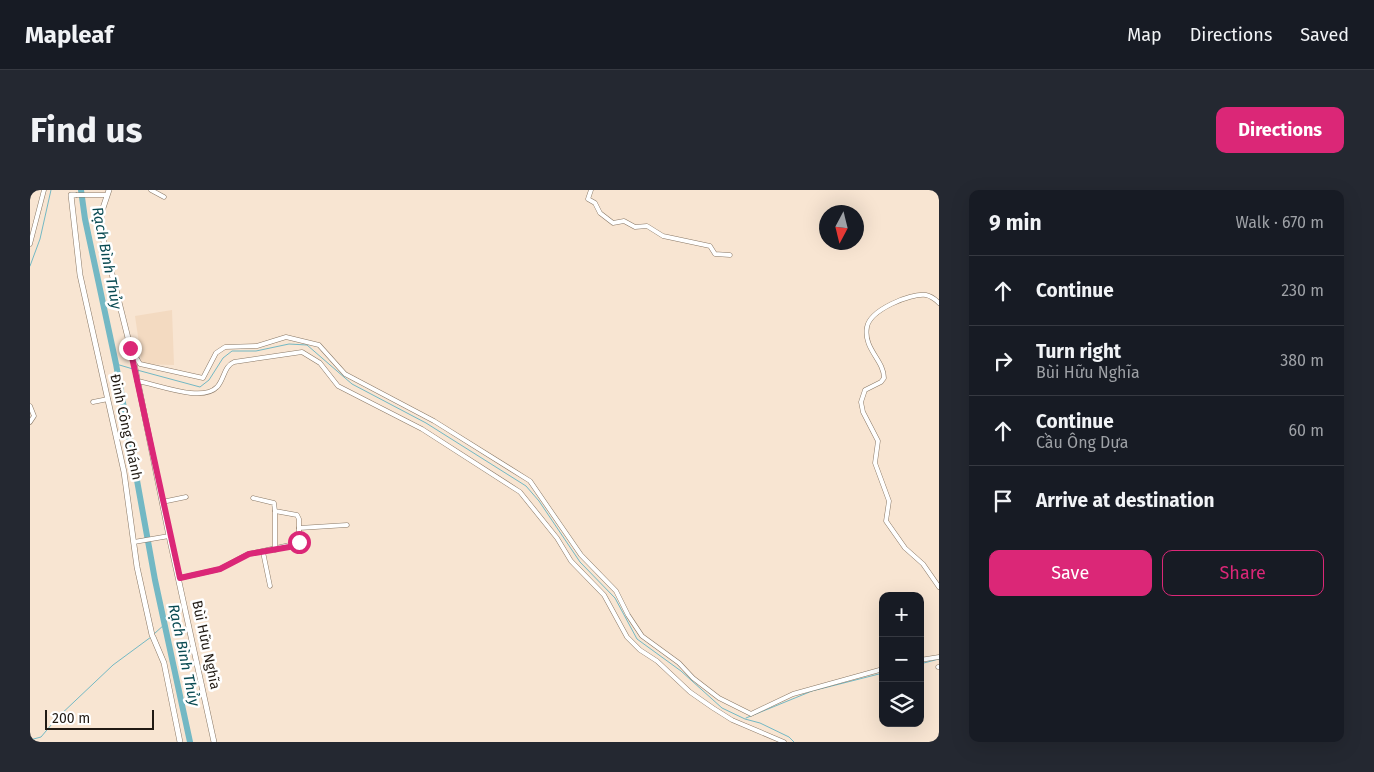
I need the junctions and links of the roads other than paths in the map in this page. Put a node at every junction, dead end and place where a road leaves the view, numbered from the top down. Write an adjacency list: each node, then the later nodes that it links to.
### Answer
1 (44, 190): 7 (street)
2 (151, 190): 6 (street)
3 (591, 190): 8 (street)
4 (72, 193): 5 (street); 12 (main road, Đinh Công Chánh)
5 (108, 193): 10 (main road)
6 (164, 198)
7 (30, 244)
8 (730, 255)
9 (939, 303): 28 (street)
10 (130, 348): 11 (main road, Bùi Hữu Nghĩa); 31 (street)
11 (137, 379): 18 (main road, Bùi Hữu Nghĩa); 34 (street)
12 (108, 399): 13 (street); 23 (main road, Đinh Công Chánh)
13 (93, 402)
14 (30, 406): 15 (street)
15 (30, 422)
16 (186, 497): 18 (street)
17 (253, 498): 19 (street)
18 (162, 502): 22 (main road, Bùi Hữu Nghĩa)
19 (275, 511): 21 (street); 24 (street)
20 (347, 525): 21 (street)
21 (299, 528): 24 (street)
22 (169, 536): 23 (street); 26 (main road, Bùi Hữu Nghĩa)
23 (134, 542): 32 (main road, Đinh Công Chánh)
24 (274, 550): 25 (street)
25 (262, 552): 26 (street); 27 (street)
26 (180, 578): 33 (main road, Bùi Hữu Nghĩa)
27 (270, 586)
28 (939, 587)
29 (939, 657): 30 (street)
30 (924, 659)
31 (879, 670)
32 (180, 742)
33 (214, 742)
34 (784, 742)

